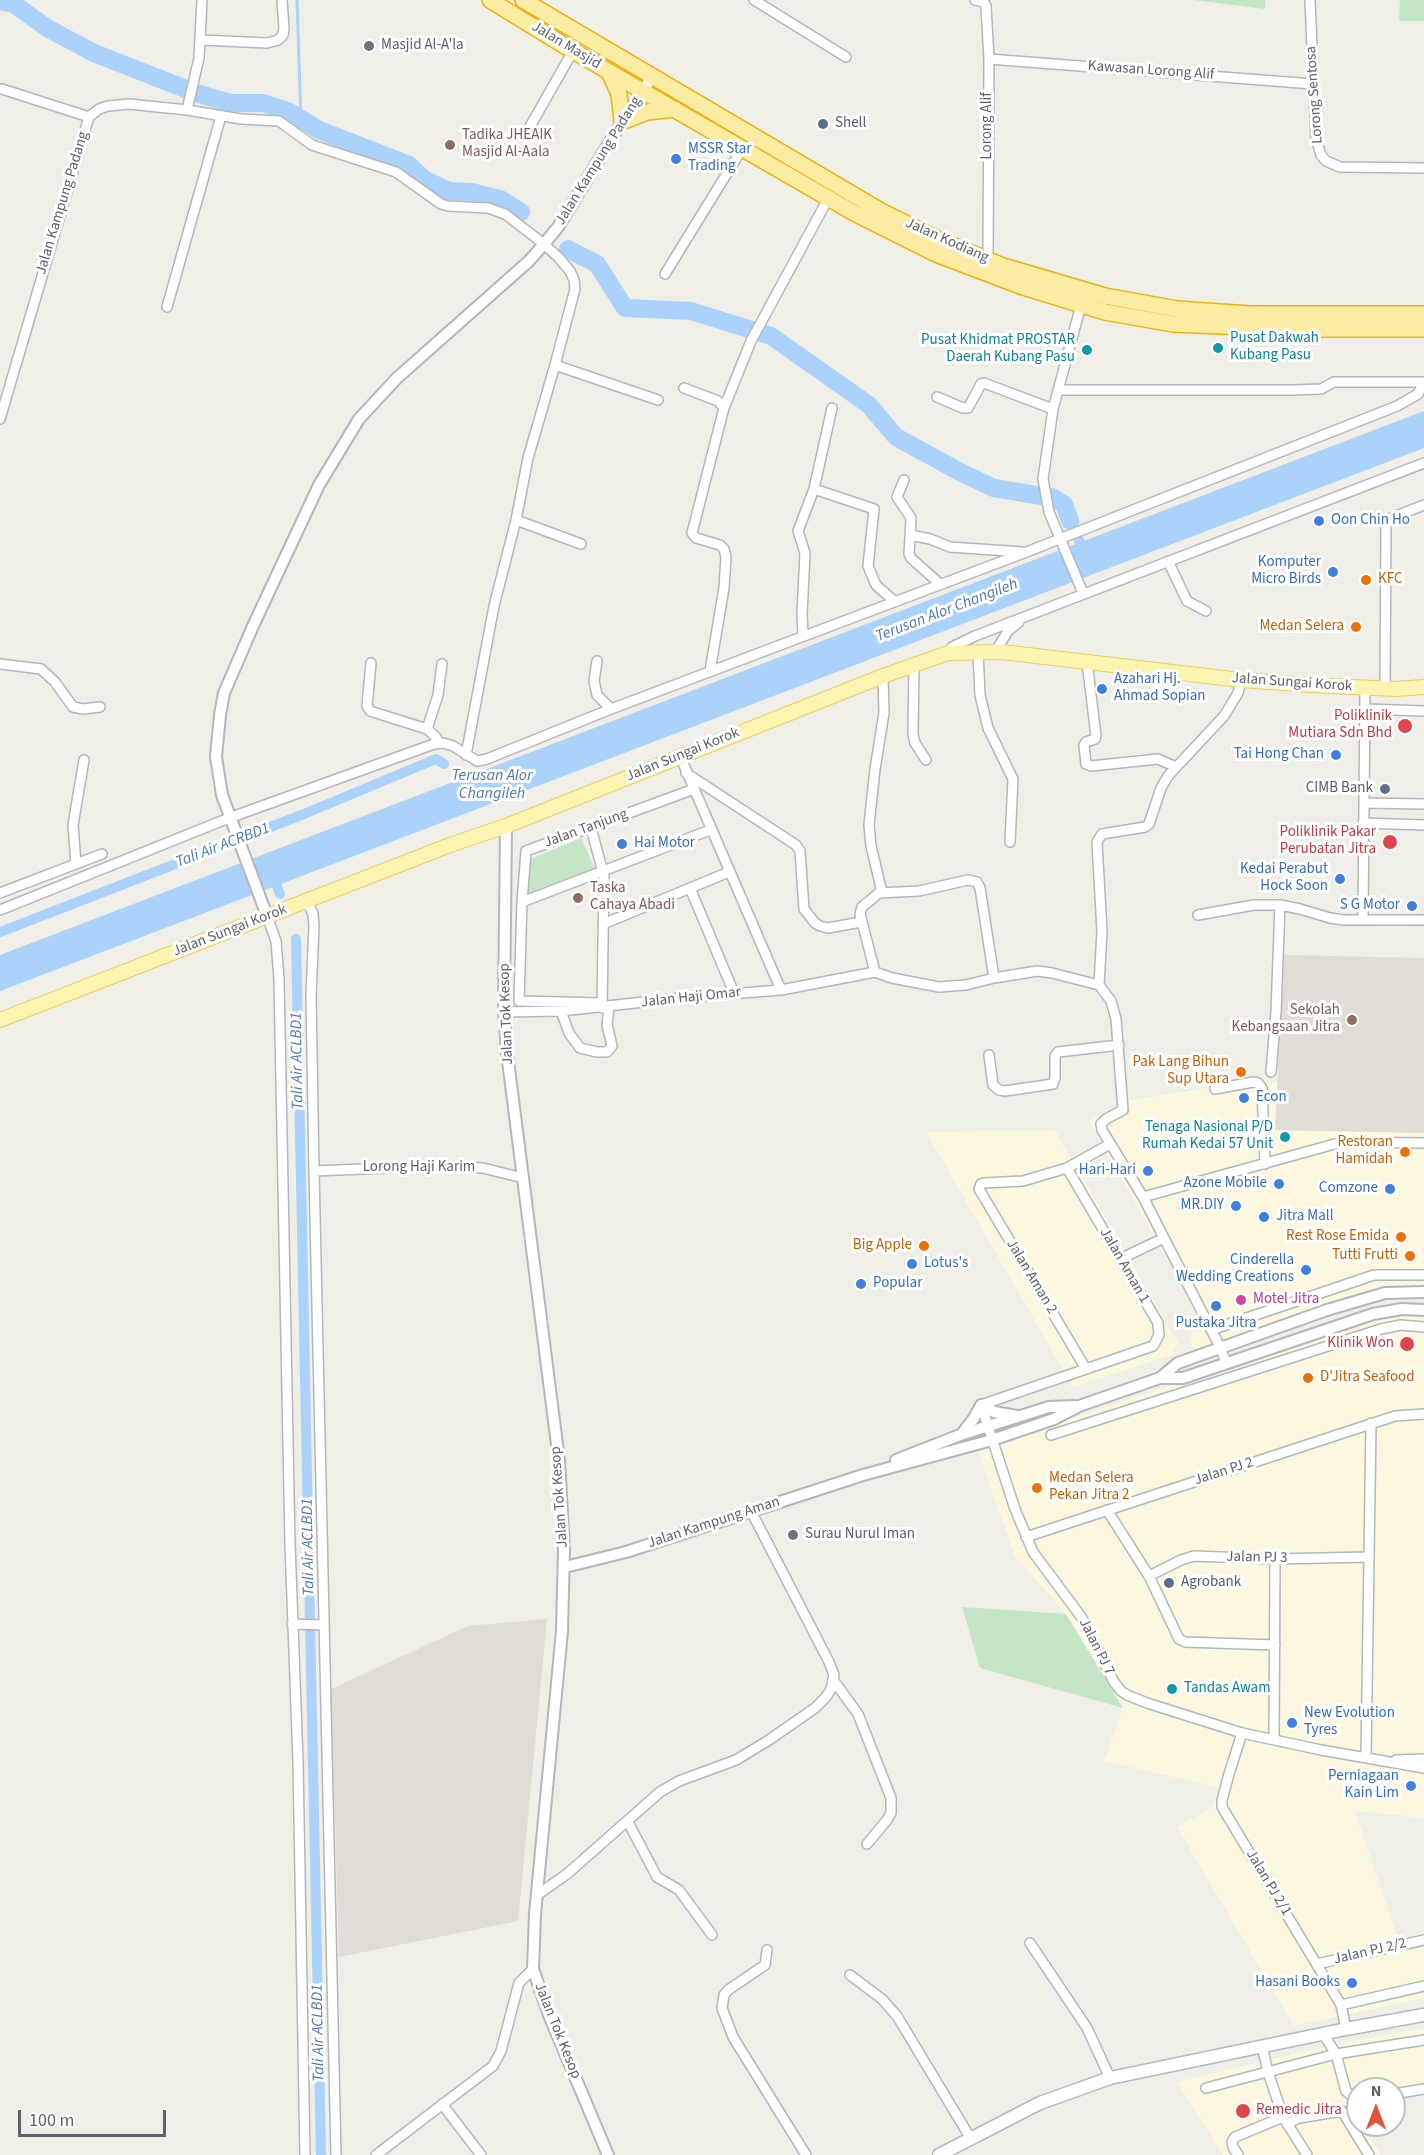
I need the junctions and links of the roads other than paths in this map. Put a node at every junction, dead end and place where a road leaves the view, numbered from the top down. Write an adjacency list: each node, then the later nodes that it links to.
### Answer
1 (202, 0): 8 (street)
2 (282, 0): 8 (street)
3 (490, 0): 9 (highway, Jalan Masjid)
4 (975, 0): 11 (street, Lorong Alif)
5 (1310, 0): 14 (street, Lorong Sentosa)
6 (529, 1): 13 (highway, Jalan Kodiang)
7 (757, 1): 10 (street)
8 (201, 40): 17 (street)
9 (573, 51): 12 (highway, Jalan Masjid); 22 (street)
10 (846, 57)
11 (989, 59): 14 (street, Kawasan Lorong Alif); 27 (street, Lorong Alif)
12 (609, 72): 16 (highway, Jalan Masjid); 21 (highway)
13 (652, 77): 16 (street, Jalan Kampung Padang); 27 (highway, Jalan Kodiang)
14 (1313, 84): 24 (street, Lorong Sentosa)
15 (2, 89): 20 (street)
16 (643, 91): 18 (highway, Jalan Kodiang); 21 (street, Jalan Kampung Padang)
17 (188, 106): 19 (street, Jalan Kampung Padang); 20 (street, Jalan Kampung Padang)
18 (675, 109): 21 (highway); 23 (highway, Jalan Kodiang)
19 (221, 116): 26 (street, Jalan Kampung Padang); 30 (street)
20 (89, 117): 41 (street, Jalan Kampung Padang)
21 (622, 122): 26 (street, Jalan Kampung Padang)
22 (528, 130)
23 (742, 149): 25 (highway, Jalan Kodiang); 28 (street)
24 (1424, 168)
25 (829, 198): 29 (highway, Jalan Kodiang); 38 (street)
26 (544, 244): 32 (street); 89 (street, Jalan Kampung Padang)
27 (988, 260): 31 (highway, Jalan Kodiang)
28 (665, 274)
29 (1081, 305): 31 (highway, Jalan Kodiang); 35 (street)
30 (167, 307)
31 (1423, 318)
32 (555, 366): 37 (street); 46 (street)
33 (1424, 382): 35 (street); 48 (street)
34 (684, 388): 38 (street)
35 (1058, 390): 40 (street)
36 (937, 396): 40 (street)
37 (658, 400)
38 (724, 408): 67 (street)
39 (832, 408): 44 (street)
40 (1053, 409): 48 (street)
41 (0, 419)
42 (1424, 463): 51 (street)
43 (904, 480): 47 (street)
44 (814, 489): 54 (street); 57 (street)
45 (1424, 505): 72 (street)
46 (516, 520): 49 (street); 80 (street)
47 (909, 538): 50 (street); 52 (street)
48 (1064, 539): 50 (street); 53 (street)
49 (581, 544)
50 (1024, 553): 52 (street)
51 (1168, 561): 53 (street); 55 (street)
52 (940, 584): 54 (street)
53 (1081, 589): 56 (street)
54 (894, 602): 57 (street)
55 (1206, 611)
56 (1025, 617): 59 (street); 60 (street)
57 (803, 635): 67 (street)
58 (978, 652): 59 (main road, Jalan Sungai Korok); 60 (main road, Jalan Sungai Korok); 95 (street)
59 (995, 652): 62 (main road, Jalan Sungai Korok)
60 (948, 653): 66 (main road, Jalan Sungai Korok)
61 (597, 661): 75 (street)
62 (1087, 662): 69 (main road, Jalan Sungai Korok); 84 (street)
63 (370, 663): 78 (street)
64 (0, 664): 74 (street)
65 (442, 664): 78 (street)
66 (914, 665): 68 (main road, Jalan Sungai Korok); 83 (street)
67 (710, 671): 75 (street)
68 (883, 676): 81 (main road, Jalan Sungai Korok); 102 (street)
69 (1241, 680): 71 (main road, Jalan Sungai Korok); 84 (street)
70 (1424, 687): 72 (main road, Jalan Sungai Korok)
71 (1365, 688): 72 (main road, Jalan Sungai Korok); 76 (street)
72 (1390, 688): 73 (main road, Jalan Sungai Korok)
73 (1424, 693)
74 (100, 707)
75 (611, 709): 80 (street)
76 (1366, 709): 77 (street); 87 (street)
77 (1424, 711)
78 (427, 729): 79 (street)
79 (439, 742): 80 (street); 89 (street)
80 (466, 755)
81 (680, 756): 85 (street); 92 (main road, Jalan Sungai Korok)
82 (84, 760): 97 (street)
83 (926, 760)
84 (1176, 767): 115 (street)
85 (686, 773): 86 (street); 111 (street)
86 (694, 789): 93 (street, Jalan Tanjung); 94 (street)
87 (1364, 803): 88 (street); 90 (street)
88 (1424, 804)
89 (231, 823): 106 (street); 107 (street, Jalan Kampung Padang)
90 (1364, 823): 91 (street); 109 (street)
91 (1424, 825)
92 (506, 826): 103 (main road, Jalan Sungai Korok); 120 (street, Jalan Tok Kesop)
93 (591, 828): 98 (street); 104 (street, Jalan Tanjung)
94 (710, 830): 98 (street); 99 (street)
95 (1010, 842)
96 (102, 854): 97 (street)
97 (76, 864): 101 (street)
98 (603, 869): 104 (street); 112 (street)
99 (729, 872): 100 (street); 116 (street)
100 (690, 888): 112 (street); 117 (street)
101 (0, 893)
102 (879, 893): 111 (street); 114 (street)
103 (307, 901): 107 (main road, Jalan Sungai Korok); 130 (street)
104 (522, 902): 118 (street)
105 (1280, 905): 108 (street); 109 (street); 124 (street)
106 (0, 910)
107 (265, 911): 121 (main road, Jalan Sungai Korok); 161 (street)
108 (1198, 915)
109 (1363, 920): 110 (street)
110 (1424, 920)
111 (861, 922): 113 (street)
112 (603, 924): 118 (street)
113 (876, 972): 114 (street); 116 (street, Jalan Haji Omar)
114 (994, 978): 115 (street)
115 (1099, 985): 122 (street)
116 (781, 990): 117 (street, Jalan Haji Omar)
117 (734, 993): 118 (street, Jalan Haji Omar)
118 (604, 1006): 119 (street, Jalan Haji Omar); 119 (street)
119 (561, 1011): 120 (street, Jalan Haji Omar)
120 (504, 1012): 131 (street, Jalan Tok Kesop)
121 (0, 1020)
122 (1119, 1045): 123 (street); 127 (street)
123 (989, 1055)
124 (1271, 1072)
125 (1215, 1089): 128 (street)
126 (1424, 1143): 128 (street)
127 (1110, 1144): 129 (street); 132 (street)
128 (1265, 1164): 132 (street)
129 (1067, 1168): 134 (street, Jalan Aman 1); 142 (street, Jalan Aman 2)
130 (314, 1171): 131 (street, Lorong Haji Karim); 162 (street)
131 (523, 1178): 159 (street, Jalan Tok Kesop)
132 (1143, 1197): 133 (street)
133 (1164, 1238): 134 (street); 139 (street)
134 (1120, 1259): 142 (street, Jalan Aman 1)
135 (1424, 1275): 139 (street)
136 (1424, 1292): 140 (street, Jalan Kampung Aman)
137 (1424, 1310): 141 (street, Jalan Kampung Aman)
138 (1424, 1327): 151 (street)
139 (1211, 1330): 140 (street)
140 (1221, 1348): 141 (street); 143 (street, Jalan Kampung Aman)
141 (1226, 1363): 143 (street, Jalan Kampung Aman)
142 (1086, 1370): 144 (street, Jalan Aman 1)
143 (1160, 1378): 145 (street, Jalan Kampung Aman)
144 (981, 1405): 147 (street); 149 (street, Jalan PJ 7); 150 (street)
145 (1079, 1406): 147 (street, Jalan Kampung Aman); 152 (street, Jalan Kampung Aman)
146 (1424, 1414): 148 (street, Jalan PJ 2)
147 (1024, 1416): 149 (street, Jalan Kampung Aman)
148 (1371, 1424): 154 (street, Jalan PJ 2); 157 (street)
149 (988, 1428): 150 (street, Jalan Kampung Aman); 152 (street, Jalan PJ 7)
150 (960, 1436): 153 (street, Jalan Kampung Aman)
151 (1051, 1436)
152 (992, 1440): 153 (street, Jalan Kampung Aman); 156 (street, Jalan PJ 7)
153 (863, 1475): 155 (street, Jalan Kampung Aman)
154 (1107, 1510): 156 (street, Jalan PJ 2); 160 (street)
155 (751, 1511): 159 (street, Jalan Kampung Aman); 164 (street)
156 (1026, 1537): 165 (street, Jalan PJ 7)
157 (1369, 1557): 158 (street, Jalan PJ 3); 167 (street)
158 (1275, 1559): 160 (street, Jalan PJ 3); 163 (street)
159 (565, 1567): 173 (street, Jalan Tok Kesop)
160 (1149, 1576): 163 (street)
161 (297, 1625): 162 (street); 198 (street)
162 (323, 1625): 199 (street)
163 (1275, 1645): 166 (street)
164 (834, 1681): 171 (street); 172 (street)
165 (1242, 1732): 166 (street, Jalan PJ 7); 178 (street, Jalan PJ 2/1)
166 (1274, 1739): 167 (street, Jalan PJ 7)
167 (1366, 1758): 169 (street, Jalan PJ 7)
168 (1424, 1759): 169 (street)
169 (1388, 1761): 170 (street)
170 (1424, 1768)
171 (628, 1822): 173 (street); 174 (street)
172 (867, 1844)
173 (537, 1894): 179 (street, Jalan Tok Kesop)
174 (711, 1935)
175 (1424, 1940): 178 (street, Jalan PJ 2/2)
176 (1030, 1943): 190 (street)
177 (767, 1950): 203 (street)
178 (1317, 1964): 182 (street, Jalan PJ 2/1)
179 (533, 1969): 195 (street); 202 (street, Jalan Tok Kesop)
180 (850, 1975): 197 (street)
181 (1424, 1986): 182 (street)
182 (1341, 2005): 184 (street, Jalan PJ 2/1)
183 (1424, 2015): 184 (main road)
184 (1346, 2029): 185 (main road)
185 (1323, 2034): 187 (main road); 188 (street)
186 (1424, 2040): 188 (street)
187 (1262, 2046): 189 (street); 190 (main road)
188 (1336, 2054): 189 (street); 193 (street)
189 (1268, 2072): 191 (street); 196 (street)
190 (1110, 2078): 197 (main road)
191 (1206, 2088)
192 (1424, 2089): 194 (street)
193 (1346, 2091)
194 (1406, 2092)
195 (442, 2104): 200 (street); 201 (street)
196 (1285, 2120): 205 (street); 206 (street); 207 (street)
197 (971, 2139): 204 (main road)
198 (305, 2155)
199 (336, 2155)
200 (376, 2155)
201 (481, 2155)
202 (608, 2155)
203 (806, 2155)
204 (939, 2155)
205 (1238, 2155)
206 (1307, 2155)
207 (1369, 2155)

